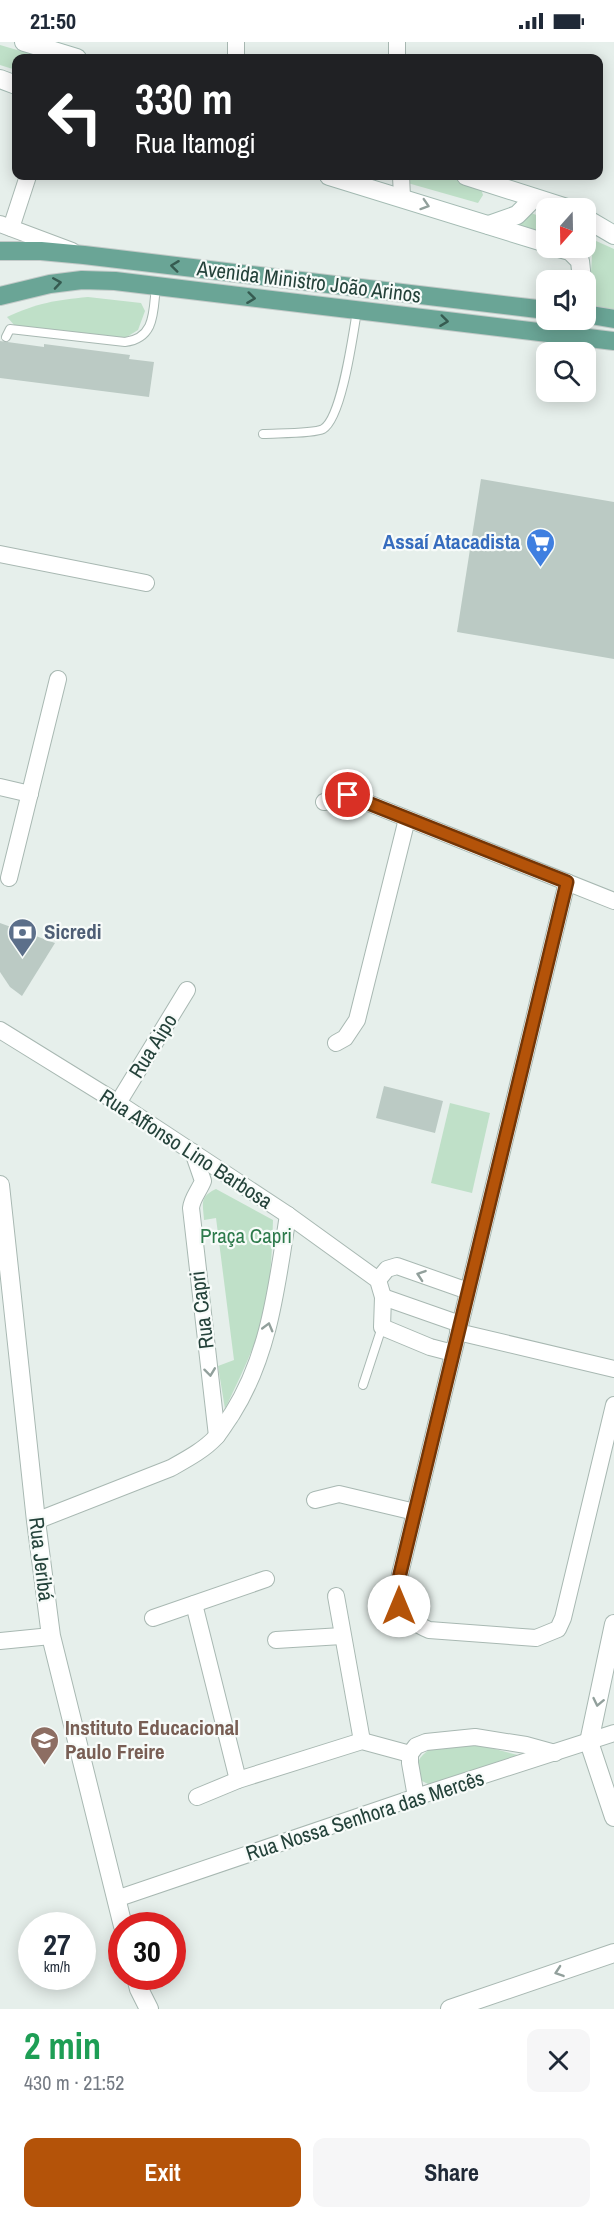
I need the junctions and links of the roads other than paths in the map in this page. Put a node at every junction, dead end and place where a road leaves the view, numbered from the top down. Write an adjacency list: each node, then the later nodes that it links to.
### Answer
1 (24, 42): 2 (street)
2 (64, 54)
3 (26, 180): 13 (street)
4 (343, 180): 7 (street)
5 (401, 180): 7 (street)
6 (478, 180): 8 (street)
7 (402, 197): 12 (street, one-way to 12)
8 (534, 198): 12 (street)
9 (596, 216): 10 (street)
10 (614, 220)
11 (596, 224): 14 (street)
12 (489, 225): 15 (street)
13 (6, 226): 17 (street)
14 (614, 235)
15 (536, 240)
16 (0, 251): 17 (main road, Avenida Ministro João Arinos)
17 (84, 255): 20 (main road, Avenida Ministro João Arinos, one-way to 17)
18 (156, 286): 19 (main road, Avenida Ministro João Arinos, one-way to 18); 21 (main road, Avenida Ministro João Arinos, one-way to 21); 26 (lane)
19 (0, 296)
20 (536, 309)
21 (357, 310): 24 (main road, Avenida Ministro João Arinos, one-way to 24); 28 (lane)
22 (596, 317): 23 (main road)
23 (614, 319)
24 (536, 325)
25 (584, 330): 27 (main road, Avenida Ministro João Arinos)
26 (6, 338)
27 (614, 341)
28 (263, 434)
29 (0, 554): 30 (street)
30 (146, 583)
31 (58, 679): 33 (street)
32 (0, 788): 33 (street)
33 (30, 794): 36 (street)
34 (324, 802): 35 (street)
35 (407, 819): 37 (street); 41 (street)
36 (9, 878)
37 (567, 882): 38 (street); 47 (street)
38 (614, 901)
39 (187, 990): 42 (street, Rua Aipo)
40 (0, 1030): 42 (street, Rua Affonso Lino Barbosa)
41 (336, 1043)
42 (118, 1102): 43 (street, Rua Affonso Lino Barbosa)
43 (193, 1152): 45 (street, Rua Affonso Lino Barbosa); 55 (street, Rua Capri, one-way to 55)
44 (0, 1185): 58 (street, Rua Jeribá)
45 (288, 1215): 46 (street, Rua Affonso Lino Barbosa); 55 (street, one-way to 45)
46 (373, 1277): 47 (street, one-way to 46); 48 (street)
47 (468, 1291): 50 (street)
48 (383, 1298): 49 (street); 50 (street)
49 (382, 1327): 51 (street); 53 (lane)
50 (459, 1328): 51 (street); 52 (street)
51 (453, 1353): 57 (street)
52 (614, 1369)
53 (363, 1384)
54 (614, 1406): 57 (street)
55 (217, 1436): 58 (street)
56 (315, 1500): 57 (street)
57 (415, 1512)
58 (36, 1521): 64 (street, Rua Jeribá)
59 (266, 1579): 61 (street)
60 (336, 1596): 65 (street)
61 (194, 1604): 62 (street); 73 (street)
62 (153, 1618)
63 (614, 1624): 70 (street, one-way to 70)
64 (51, 1636): 66 (street); 77 (street, Rua Jeribá)
65 (342, 1636): 67 (street); 69 (street)
66 (0, 1641)
67 (276, 1641)
68 (614, 1733): 70 (street, Rua Nossa Senhora das Mercês)
69 (362, 1741): 72 (street); 73 (street)
70 (589, 1742): 71 (street, Rua Nossa Senhora das Mercês); 76 (street)
71 (556, 1753): 72 (street); 75 (street, Rua Nossa Senhora das Mercês)
72 (411, 1754): 75 (street)
73 (238, 1780): 74 (street)
74 (197, 1797)
75 (416, 1797): 77 (street, Rua Nossa Senhora das Mercês)
76 (614, 1817)
77 (116, 1899): 78 (street, Rua Jeribá)
78 (119, 1912)
79 (614, 1953): 82 (street, one-way to 82)
80 (140, 1990): 81 (street)
81 (149, 2009)
82 (450, 2009)

